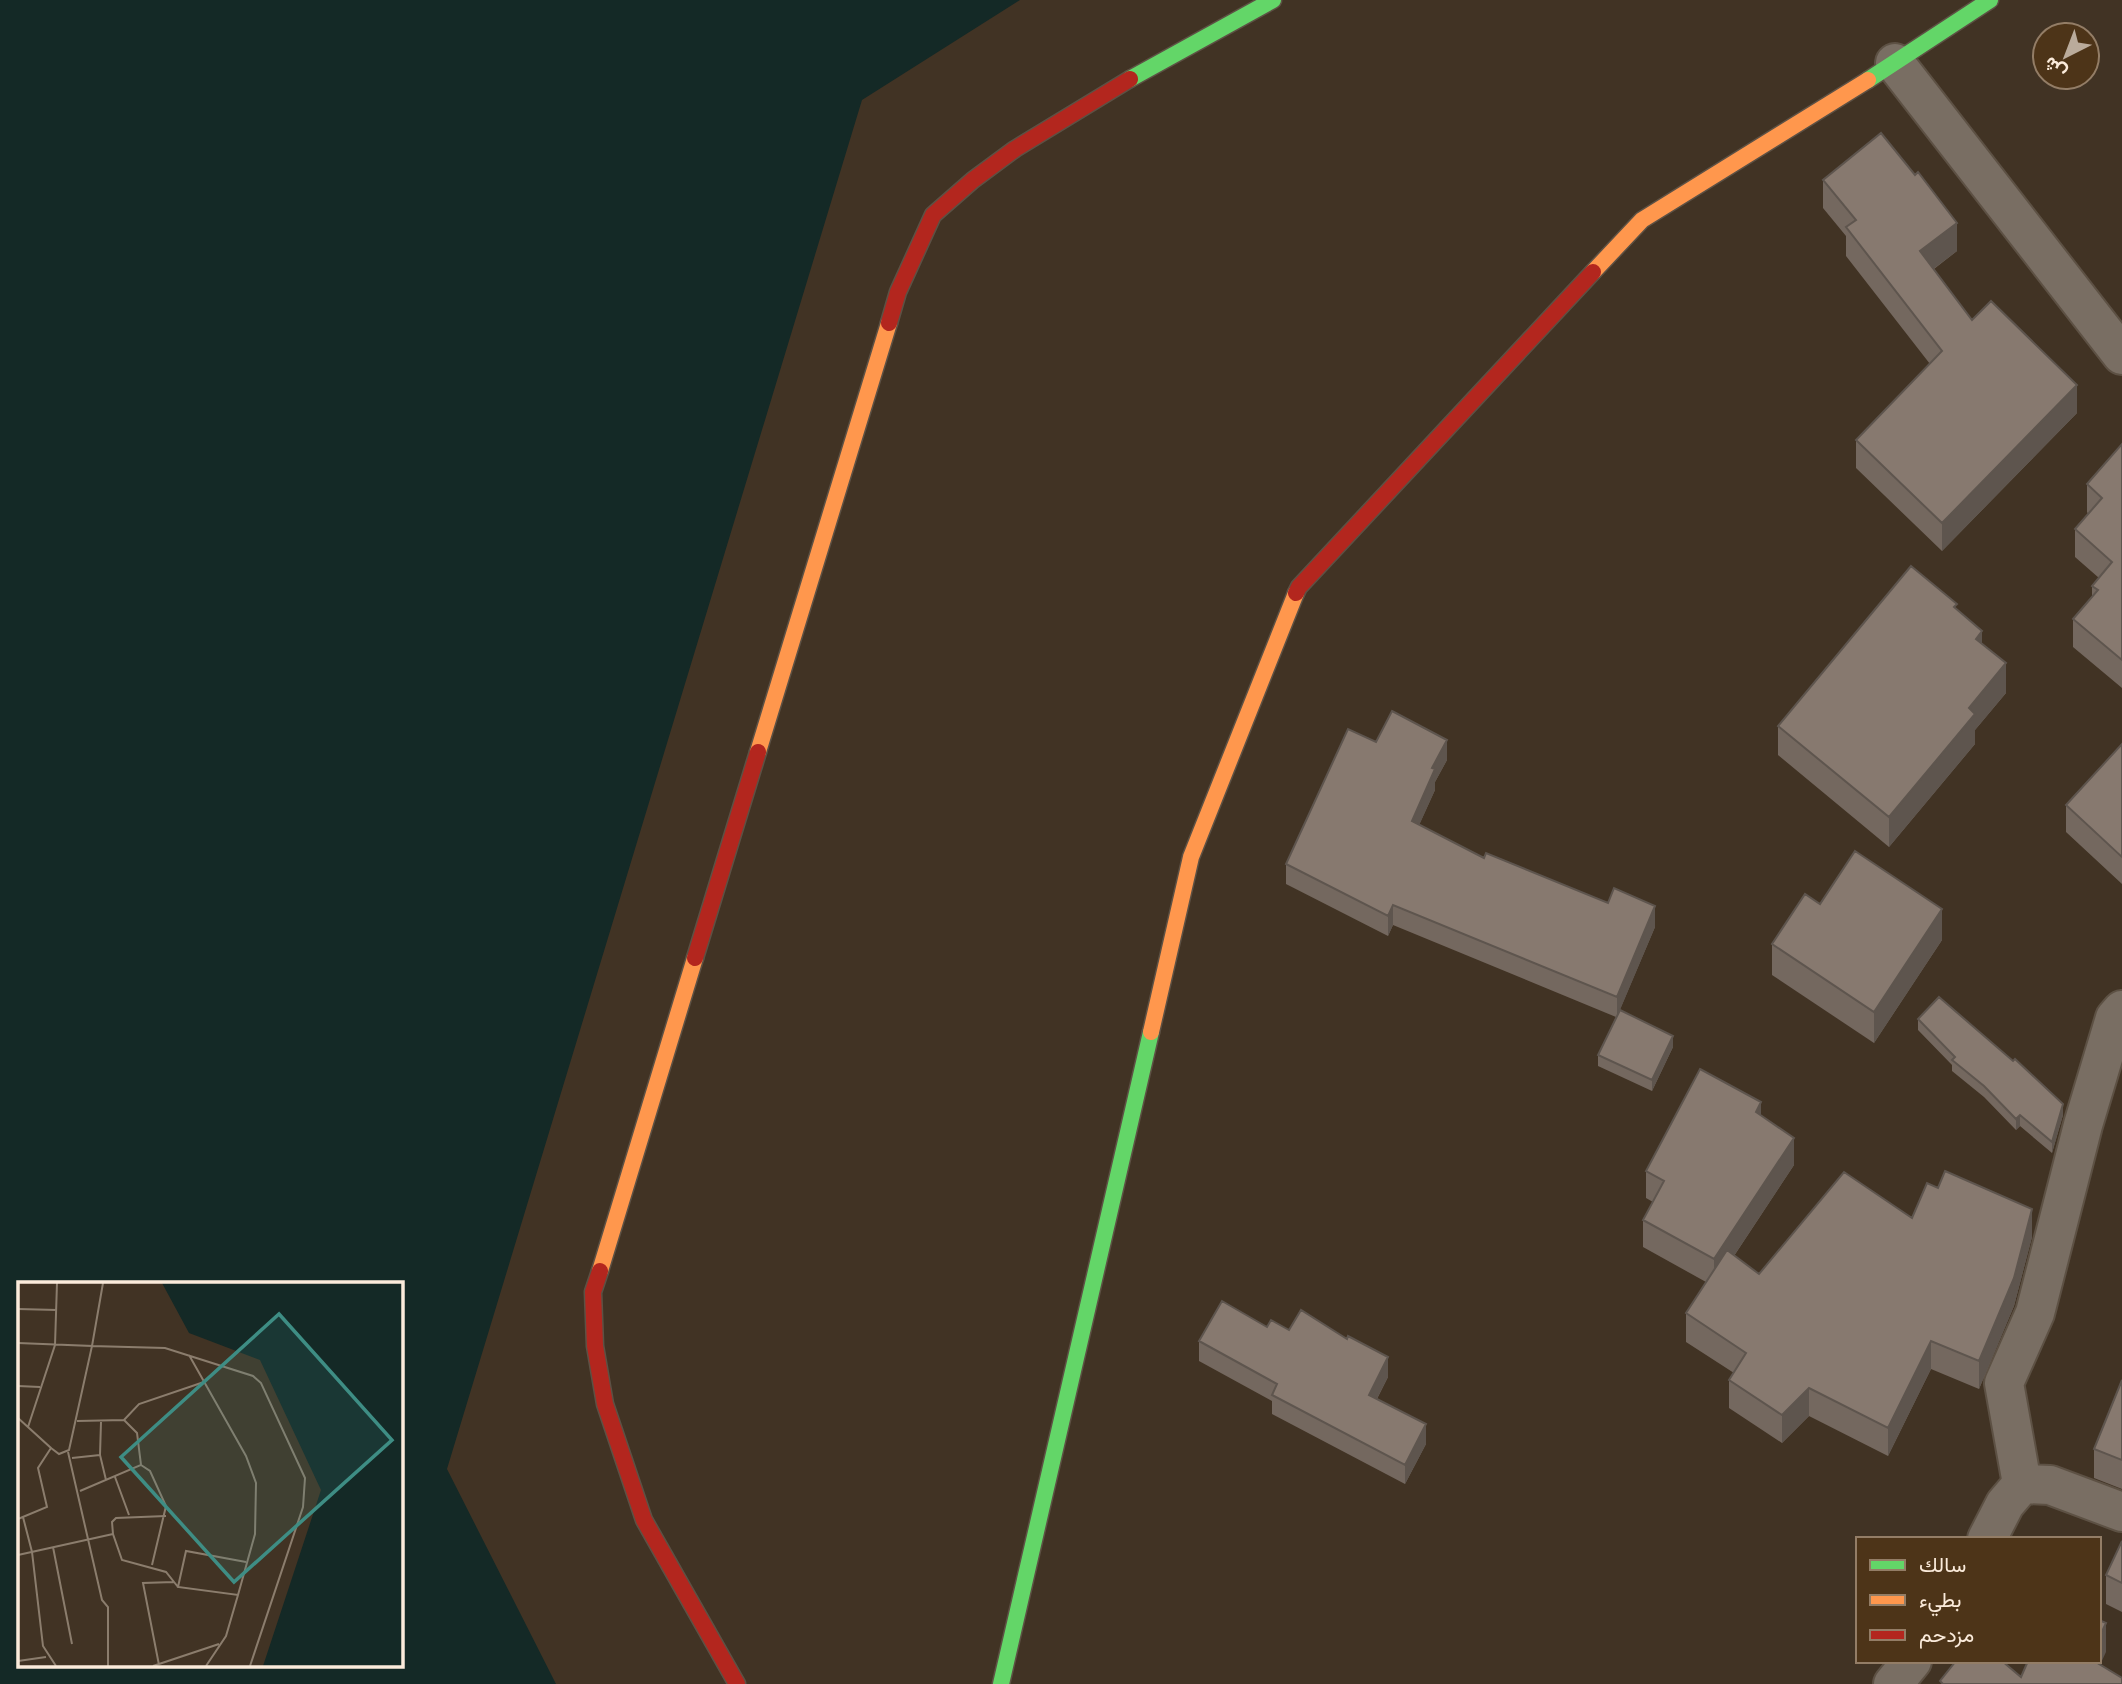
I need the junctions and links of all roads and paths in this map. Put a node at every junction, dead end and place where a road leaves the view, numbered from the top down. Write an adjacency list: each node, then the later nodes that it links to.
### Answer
1 (1273, 0): 10 (street)
2 (1990, 0): 3 (street)
3 (1895, 63): 4 (street); 11 (street)
4 (2122, 355)
5 (2122, 1010): 6 (street)
6 (2022, 1484): 7 (street); 8 (street)
7 (2122, 1512)
8 (1988, 1537)
9 (1910, 1663): 12 (street)
10 (737, 1684)
11 (1003, 1684)
12 (1893, 1684)

